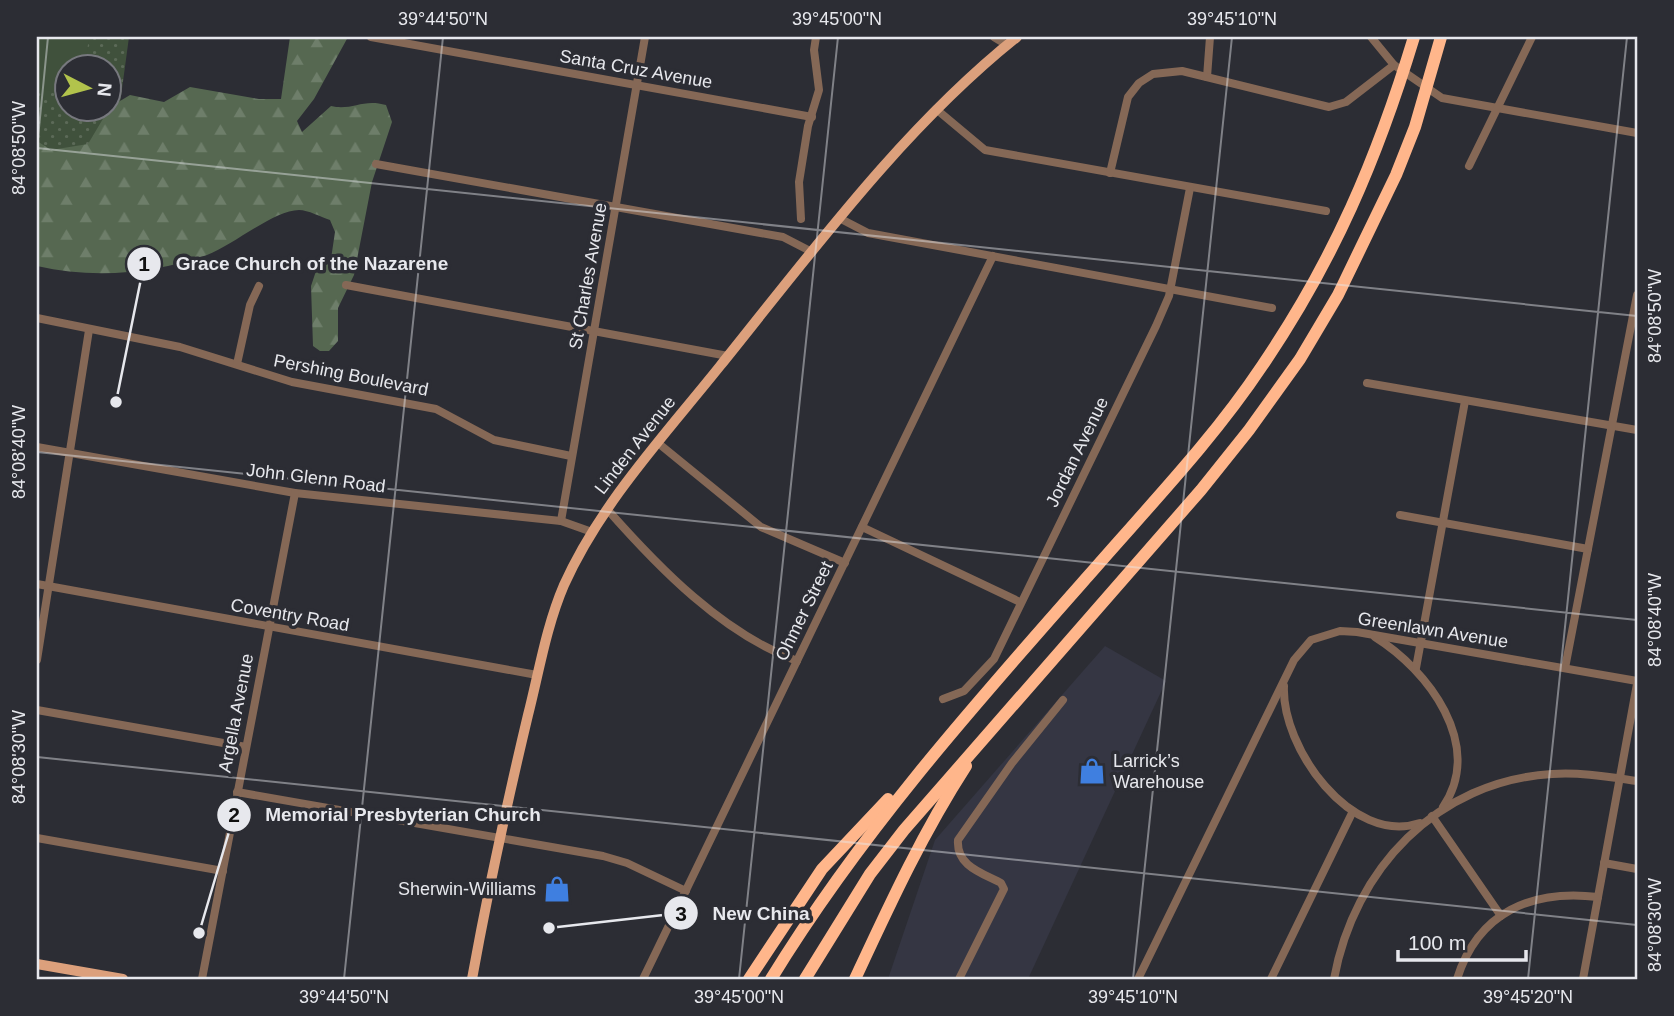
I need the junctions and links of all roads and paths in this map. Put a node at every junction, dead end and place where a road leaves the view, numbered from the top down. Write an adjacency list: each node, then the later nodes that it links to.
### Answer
1 (371, 37): 13 (street, Santa Cruz Avenue)
2 (433, 37): 13 (street)
3 (645, 37): 16 (street, St Charles Avenue)
4 (816, 37): 19 (street)
5 (994, 37): 12 (street)
6 (1017, 37): 12 (main road, Linden Avenue)
7 (1210, 37): 15 (street)
8 (1371, 37): 14 (street)
9 (1414, 37): 75 (highway)
10 (1532, 37): 17 (street)
11 (1439, 43): 74 (highway)
12 (1007, 45): 18 (main road, Linden Avenue)
13 (431, 48): 16 (street, Santa Cruz Avenue)
14 (1394, 65): 15 (street); 17 (street)
15 (1207, 77): 23 (street)
16 (638, 86): 19 (street, Santa Cruz Avenue); 25 (street, St Charles Avenue)
17 (1497, 108): 20 (street); 22 (street)
18 (936, 109): 23 (street); 28 (main road, Linden Avenue)
19 (812, 117): 27 (street)
20 (1637, 133)
21 (376, 164): 25 (street)
22 (1469, 166)
23 (1110, 173): 24 (street)
24 (1190, 188): 26 (street); 33 (street, Jordan Avenue)
25 (616, 206): 29 (street); 38 (street, St Charles Avenue)
26 (1326, 211)
27 (801, 219)
28 (841, 219): 29 (main road, Linden Avenue); 30 (street)
29 (812, 252): 39 (main road, Linden Avenue)
30 (993, 256): 33 (street); 54 (street, Ohmer Street)
31 (346, 285): 38 (street)
32 (259, 286): 40 (street)
33 (1171, 289): 35 (street); 60 (street, Jordan Avenue)
34 (1637, 295): 43 (street)
35 (1272, 308)
36 (37, 318): 37 (street, Pershing Boulevard)
37 (89, 330): 40 (street, Pershing Boulevard); 47 (street)
38 (594, 330): 39 (street); 48 (street, St Charles Avenue)
39 (728, 356): 45 (main road, Linden Avenue)
40 (237, 364): 48 (street, Pershing Boulevard)
41 (1367, 383): 42 (street)
42 (1465, 401): 43 (street); 53 (street)
43 (1611, 425): 44 (street); 56 (street)
44 (1637, 430)
45 (658, 443): 50 (main road, Linden Avenue); 57 (street)
46 (37, 447): 47 (street, John Glenn Road)
47 (71, 454): 49 (street, John Glenn Road); 59 (street)
48 (571, 456): 52 (street, St Charles Avenue)
49 (295, 493): 52 (street, John Glenn Road); 61 (street, Argella Avenue)
50 (607, 509): 55 (main road, Linden Avenue); 65 (street)
51 (1400, 515): 53 (street)
52 (561, 521): 55 (street, John Glenn Road)
53 (1443, 523): 56 (street); 63 (street)
54 (862, 527): 57 (street, Ohmer Street); 60 (street)
55 (592, 532): 68 (main road, Linden Avenue)
56 (1588, 549): 67 (street)
57 (845, 563): 65 (street, Ohmer Street)
58 (37, 584): 59 (street, Coventry Road)
59 (48, 587): 61 (street, Coventry Road); 64 (street)
60 (1020, 602): 71 (street, Jordan Avenue)
61 (268, 627): 68 (street, Coventry Road); 76 (street, Argella Avenue)
62 (1372, 635): 63 (street, Greenlawn Avenue); 66 (street); 69 (street, Greenlawn Avenue)
63 (1420, 643): 66 (street); 67 (street, Greenlawn Avenue)
64 (37, 660)
65 (797, 661): 89 (street, Ohmer Street)
66 (1416, 668): 80 (street)
67 (1565, 668): 70 (street, Greenlawn Avenue)
68 (537, 675): 85 (main road, Linden Avenue)
69 (1285, 680): 81 (street); 102 (street, Greenlawn Avenue)
70 (1637, 683): 77 (street)
71 (943, 699)
72 (1063, 700): 101 (street)
73 (37, 710): 76 (street)
74 (987, 733): 99 (highway); 100 (highway)
75 (946, 738): 97 (highway); 98 (highway)
76 (246, 747): 79 (street, Argella Avenue)
77 (1620, 779): 78 (street); 80 (street); 86 (street)
78 (1637, 781)
79 (237, 792): 85 (street); 88 (street, Argella Avenue)
80 (1441, 809): 82 (street)
81 (1353, 811): 83 (street); 103 (street)
82 (1432, 816): 83 (street); 91 (street)
83 (1422, 822): 104 (street)
84 (37, 838): 88 (street)
85 (499, 838): 89 (street); 95 (main road, Linden Avenue)
86 (1604, 863): 87 (street); 90 (street)
87 (1637, 869)
88 (223, 871): 94 (street, Argella Avenue)
89 (686, 891): 96 (street, Ohmer Street)
90 (1598, 897): 91 (street); 106 (street)
91 (1501, 916): 105 (street)
92 (37, 964): 93 (main road)
93 (123, 979)
94 (202, 979)
95 (472, 979)
96 (643, 979)
97 (749, 979)
98 (771, 979)
99 (805, 979)
100 (855, 979)
101 (959, 979)
102 (1138, 979)
103 (1271, 979)
104 (1334, 979)
105 (1457, 979)
106 (1583, 979)

